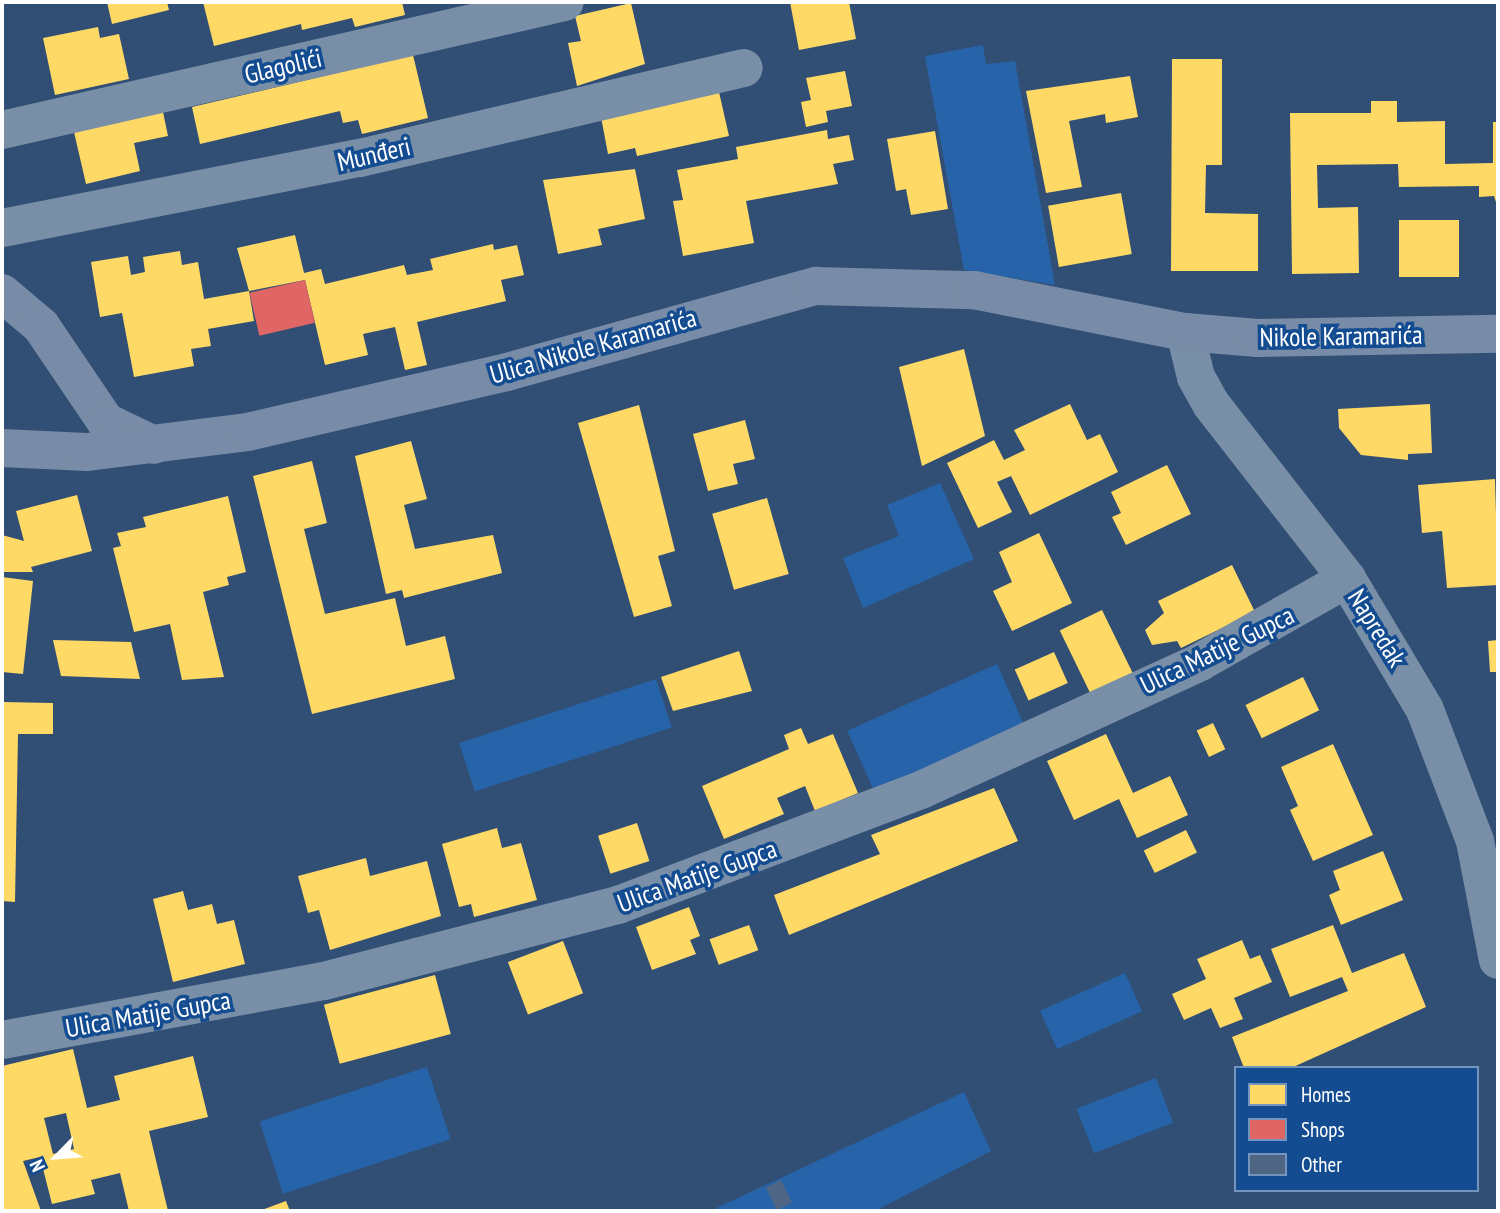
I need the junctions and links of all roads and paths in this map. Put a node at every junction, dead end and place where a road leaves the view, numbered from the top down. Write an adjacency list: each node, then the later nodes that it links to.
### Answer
1 (565, 2): 3 (street, Glagolići)
2 (744, 68): 4 (street, Munđeri)
3 (2, 130)
4 (2, 228)
5 (2, 293): 8 (main road)
6 (1185, 332): 7 (main road, Nikole Karamarića); 8 (main road, Ulica Nikole Karamarića); 10 (street, Napredak)
7 (1498, 334)
8 (154, 445): 9 (main road, Ulica Nikole Karamarića)
9 (2, 448)
10 (1347, 579): 11 (street, Napredak); 12 (street, Ulica Matije Gupca)
11 (1498, 960)
12 (2, 1040)

